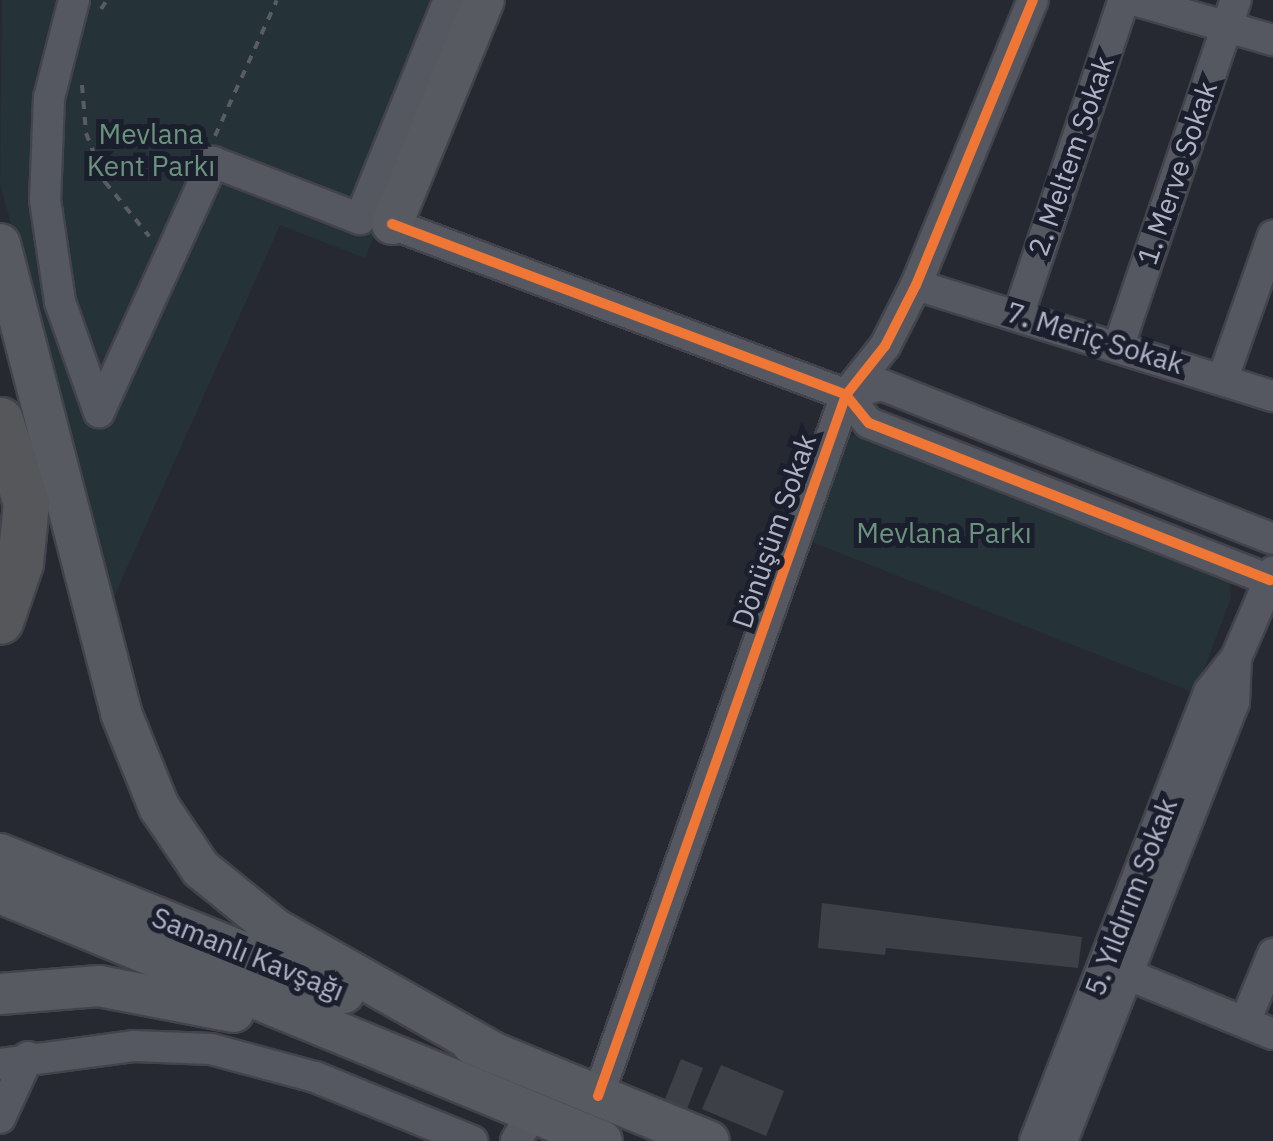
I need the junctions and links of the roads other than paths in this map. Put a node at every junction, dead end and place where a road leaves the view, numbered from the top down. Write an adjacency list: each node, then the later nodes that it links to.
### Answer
1 (450, 0): 6 (street)
2 (484, 0): 9 (main road)
3 (1032, 0): 12 (street, Dönüşüm Sokak)
4 (1124, 0): 13 (street, 2. Meltem Sokak)
5 (1134, 0): 7 (street)
6 (86, 7)
7 (1232, 13): 8 (street); 14 (street, 1. Merve Sokak)
8 (1273, 40)
9 (392, 224): 16 (street)
10 (0, 244): 29 (main road)
11 (1270, 255): 15 (street)
12 (916, 285): 13 (street, 7. Meriç Sokak); 16 (street, Dönüşüm Sokak)
13 (1019, 313): 14 (street, 7. Meriç Sokak)
14 (1118, 345): 15 (street, 7. Meriç Sokak)
15 (1223, 378): 17 (street, 7. Meriç Sokak)
16 (846, 395): 19 (street); 20 (street); 30 (street, Dönüşüm Sokak)
17 (1273, 396)
18 (0, 420): 21 (highway)
19 (1273, 539)
20 (1272, 576): 25 (street, 5. Yıldırım Sokak)
21 (0, 621)
22 (0, 854): 29 (main road, Samanlı Kavşağı)
23 (0, 893): 29 (main road, Samanlı Kavşağı)
24 (1273, 954): 27 (street)
25 (1116, 970): 27 (street); 36 (street, 5. Yıldırım Sokak); 37 (street, 5. Yıldırım Sokak)
26 (0, 994): 29 (main road)
27 (1259, 1028)
28 (14, 1061): 31 (street); 33 (street)
29 (488, 1072): 30 (main road); 32 (main road)
30 (598, 1096): 35 (main road)
31 (0, 1118)
32 (524, 1127): 34 (main road)
33 (472, 1141)
34 (602, 1141)
35 (709, 1141)
36 (1034, 1141)
37 (1062, 1141)

